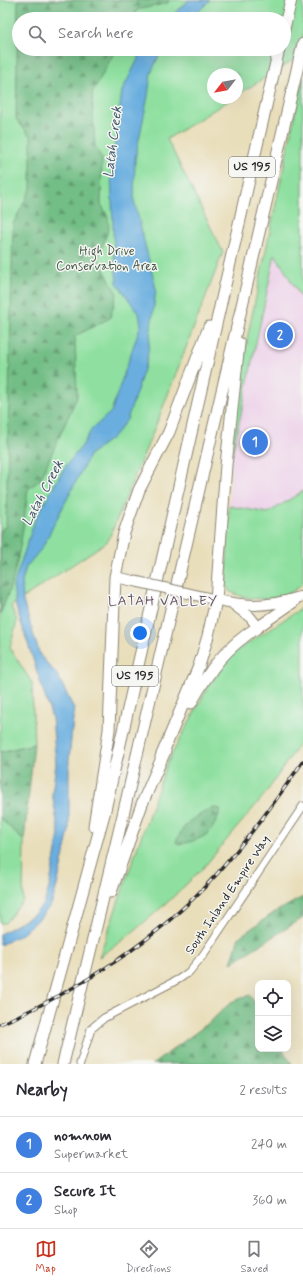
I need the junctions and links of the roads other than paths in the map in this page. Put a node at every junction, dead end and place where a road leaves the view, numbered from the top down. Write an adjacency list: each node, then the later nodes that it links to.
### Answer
1 (291, 0): 2 (highway)
2 (288, 12)
3 (303, 44): 6 (highway, US 195)
4 (277, 56): 5 (highway, US 195)
5 (224, 285): 7 (highway); 14 (highway, US 195)
6 (244, 293): 9 (highway); 15 (highway, US 195)
7 (115, 577): 9 (main road, bridge); 14 (highway)
8 (302, 596): 10 (main road); 11 (main road)
9 (216, 600): 10 (main road); 12 (highway)
10 (232, 603): 11 (main road)
11 (258, 627): 12 (highway)
12 (161, 757): 15 (highway)
13 (303, 806): 18 (street, South Inland Empire Way)
14 (73, 931): 16 (highway, US 195)
15 (94, 939): 17 (highway, US 195)
16 (35, 1064)
17 (63, 1064)
18 (80, 1064)

